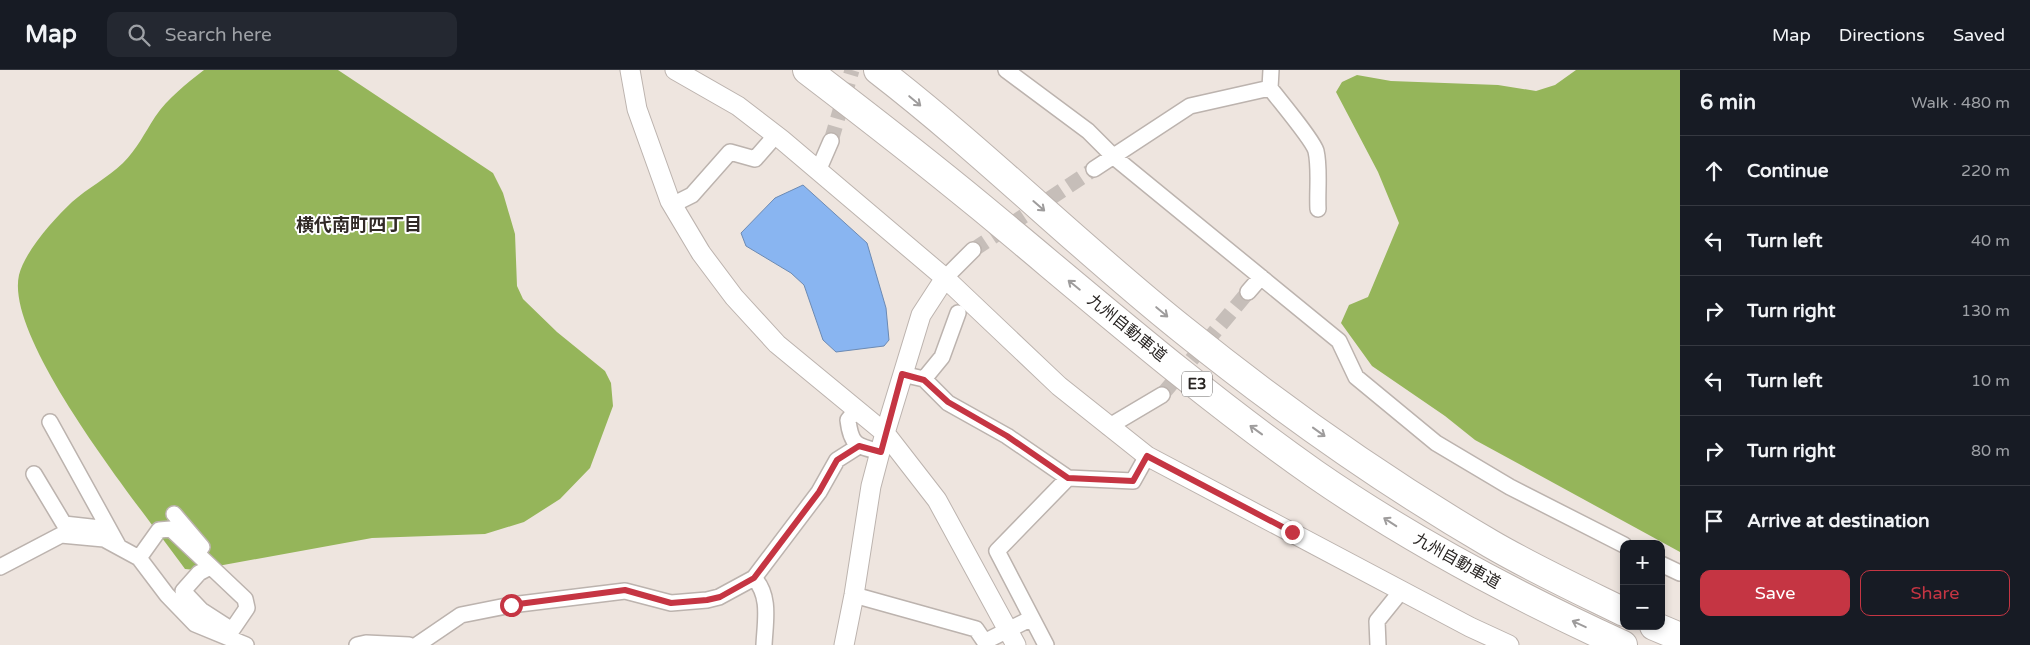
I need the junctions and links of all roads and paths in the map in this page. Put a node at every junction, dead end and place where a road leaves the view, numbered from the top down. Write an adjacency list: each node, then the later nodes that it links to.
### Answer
1 (630, 70): 13 (street)
2 (675, 70): 8 (street)
3 (807, 70): 62 (highway, 九州自動車道 / E3, one-way to 3)
4 (878, 70): 30 (highway, 九州自動車道 / E3, one-way to 30)
5 (1006, 70): 10 (street)
6 (1271, 70): 7 (street)
7 (1270, 88): 10 (street); 14 (street)
8 (776, 134): 12 (street); 13 (street)
9 (831, 141): 12 (street)
10 (1114, 157): 11 (street); 16 (street)
11 (1094, 169)
12 (818, 171): 17 (street)
13 (672, 205): 23 (street)
14 (1318, 209)
15 (973, 250): 17 (street)
16 (1261, 277): 18 (street); 35 (street)
17 (945, 278): 20 (street); 25 (street)
18 (1248, 292)
19 (958, 313): 21 (street)
20 (902, 374): 21 (street); 26 (street)
21 (924, 380): 32 (street)
22 (1162, 395): 25 (street)
23 (857, 409): 26 (street); 27 (street)
24 (50, 422): 34 (street)
25 (1108, 426): 29 (street)
26 (886, 433): 28 (street); 50 (street)
27 (859, 446): 28 (street); 41 (street)
28 (881, 452): 43 (street)
29 (1147, 456): 32 (street); 42 (street)
30 (1353, 457): 44 (highway); 45 (highway, 九州自動車道 / E3)
31 (34, 474): 34 (street)
32 (1068, 478): 47 (street)
33 (174, 514): 37 (street)
34 (109, 530): 36 (street)
35 (1620, 543)
36 (119, 547): 37 (street); 39 (street)
37 (139, 558): 53 (street)
38 (1665, 566): 40 (street)
39 (0, 568)
40 (1680, 573)
41 (754, 578): 56 (street); 57 (street)
42 (1402, 590): 60 (street); 61 (street)
43 (854, 595): 52 (street); 58 (street)
44 (1620, 597)
45 (1620, 610)
46 (1665, 615): 48 (highway)
47 (1032, 618): 50 (street); 59 (street)
48 (1680, 621)
49 (1663, 630): 51 (highway)
50 (1012, 637): 52 (street)
51 (1680, 637)
52 (986, 643)
53 (246, 645)
54 (357, 645): 55 (street)
55 (409, 645)
56 (417, 645)
57 (764, 645)
58 (844, 645)
59 (1046, 645)
60 (1378, 645)
61 (1509, 645)
62 (1623, 645)

